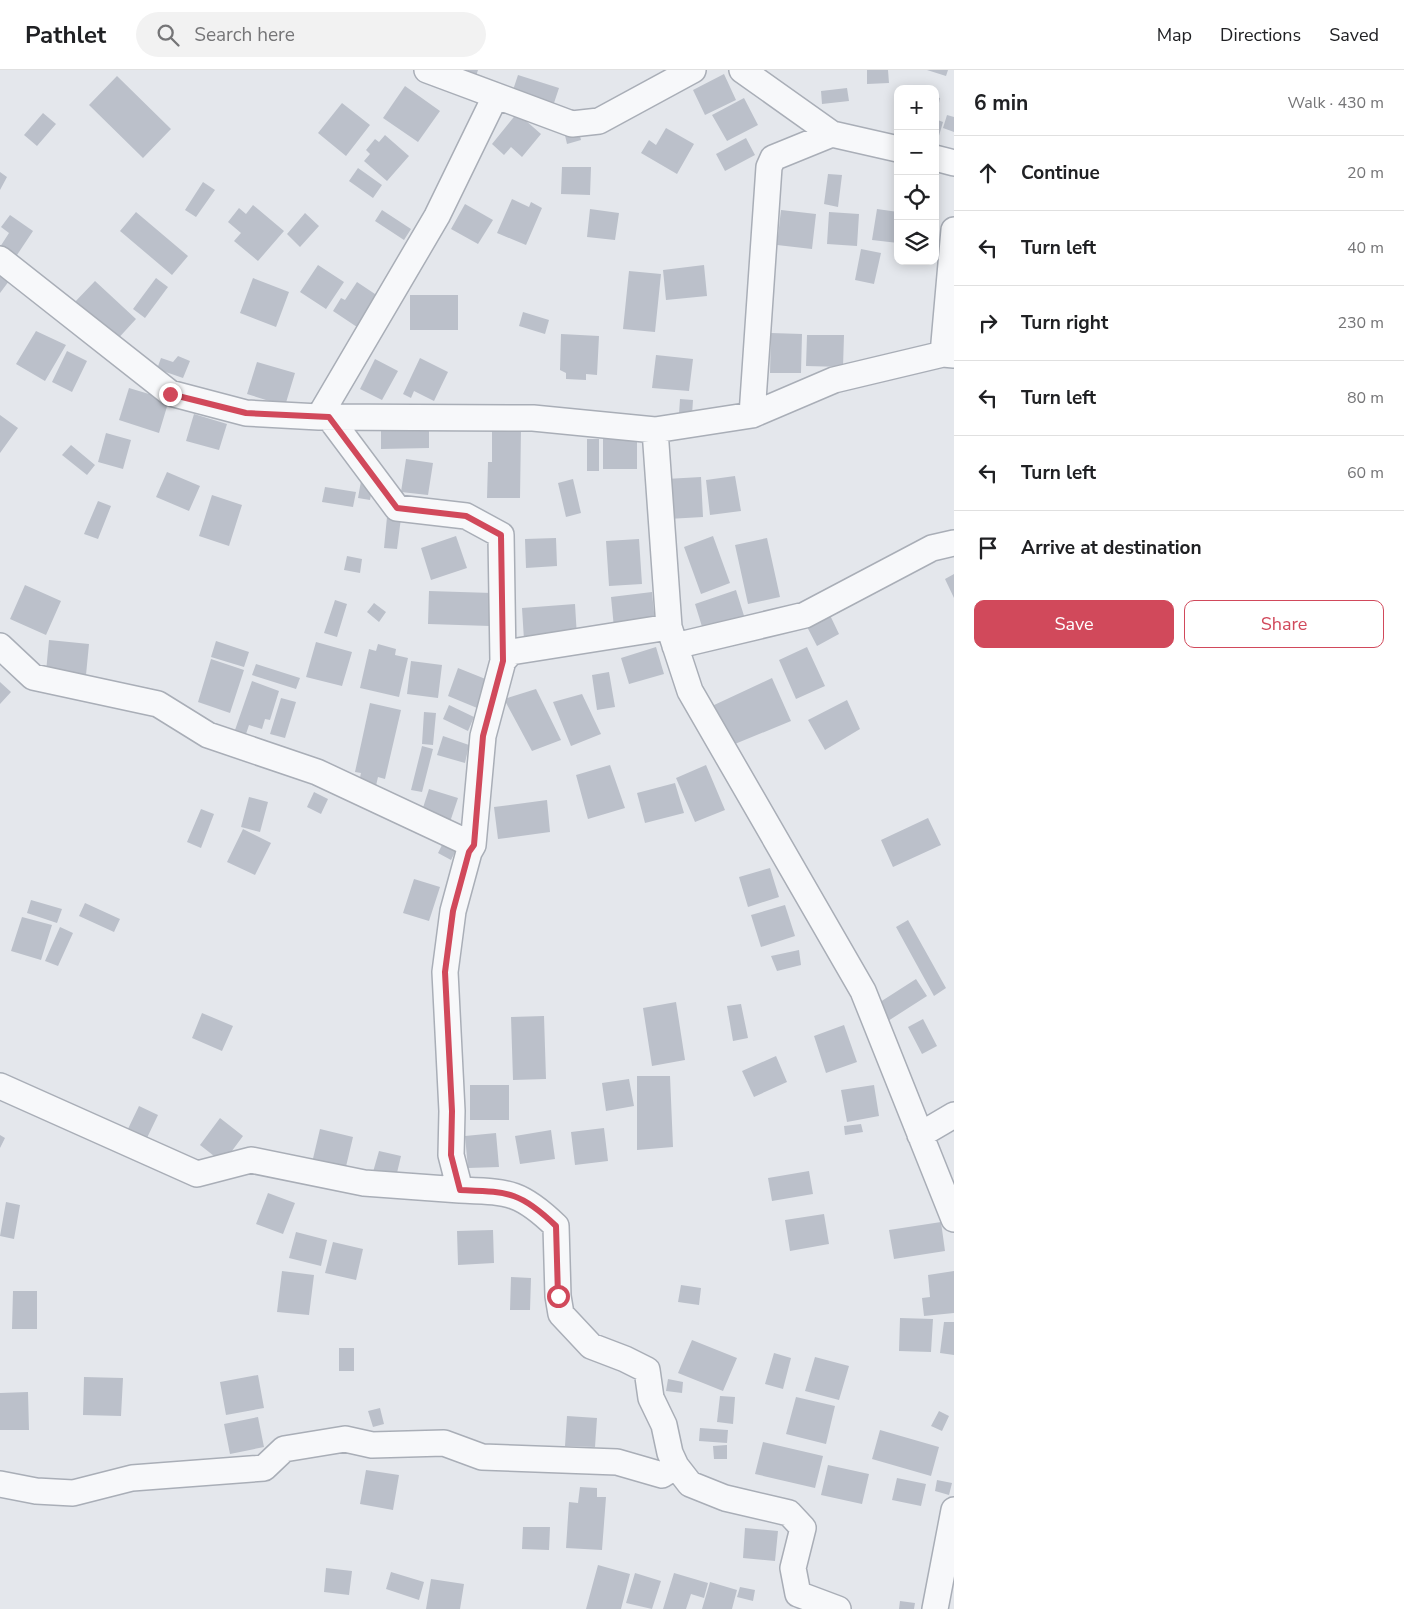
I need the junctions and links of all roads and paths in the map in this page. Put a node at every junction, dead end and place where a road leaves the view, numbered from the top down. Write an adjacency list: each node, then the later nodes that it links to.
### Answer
1 (427, 70): 4 (street)
2 (692, 70): 4 (street)
3 (742, 70): 5 (street)
4 (496, 97): 13 (street)
5 (832, 134): 6 (street); 12 (street)
6 (894, 148)
7 (939, 159): 8 (street)
8 (954, 163)
9 (954, 230): 11 (street)
10 (0, 260): 13 (street)
11 (949, 355): 12 (street)
12 (752, 416): 14 (street)
13 (324, 417): 14 (street); 18 (street)
14 (655, 430): 16 (street)
15 (954, 543): 16 (street)
16 (672, 637): 18 (street); 22 (street)
17 (0, 646): 19 (street)
18 (503, 661): 19 (street)
19 (474, 845): 23 (street)
20 (0, 1086): 23 (street)
21 (954, 1115): 22 (street)
22 (920, 1135): 24 (street)
23 (460, 1190): 25 (street)
24 (954, 1219)
25 (676, 1466): 26 (street); 28 (street)
26 (0, 1484)
27 (954, 1510): 29 (street)
28 (838, 1609)
29 (935, 1609)

